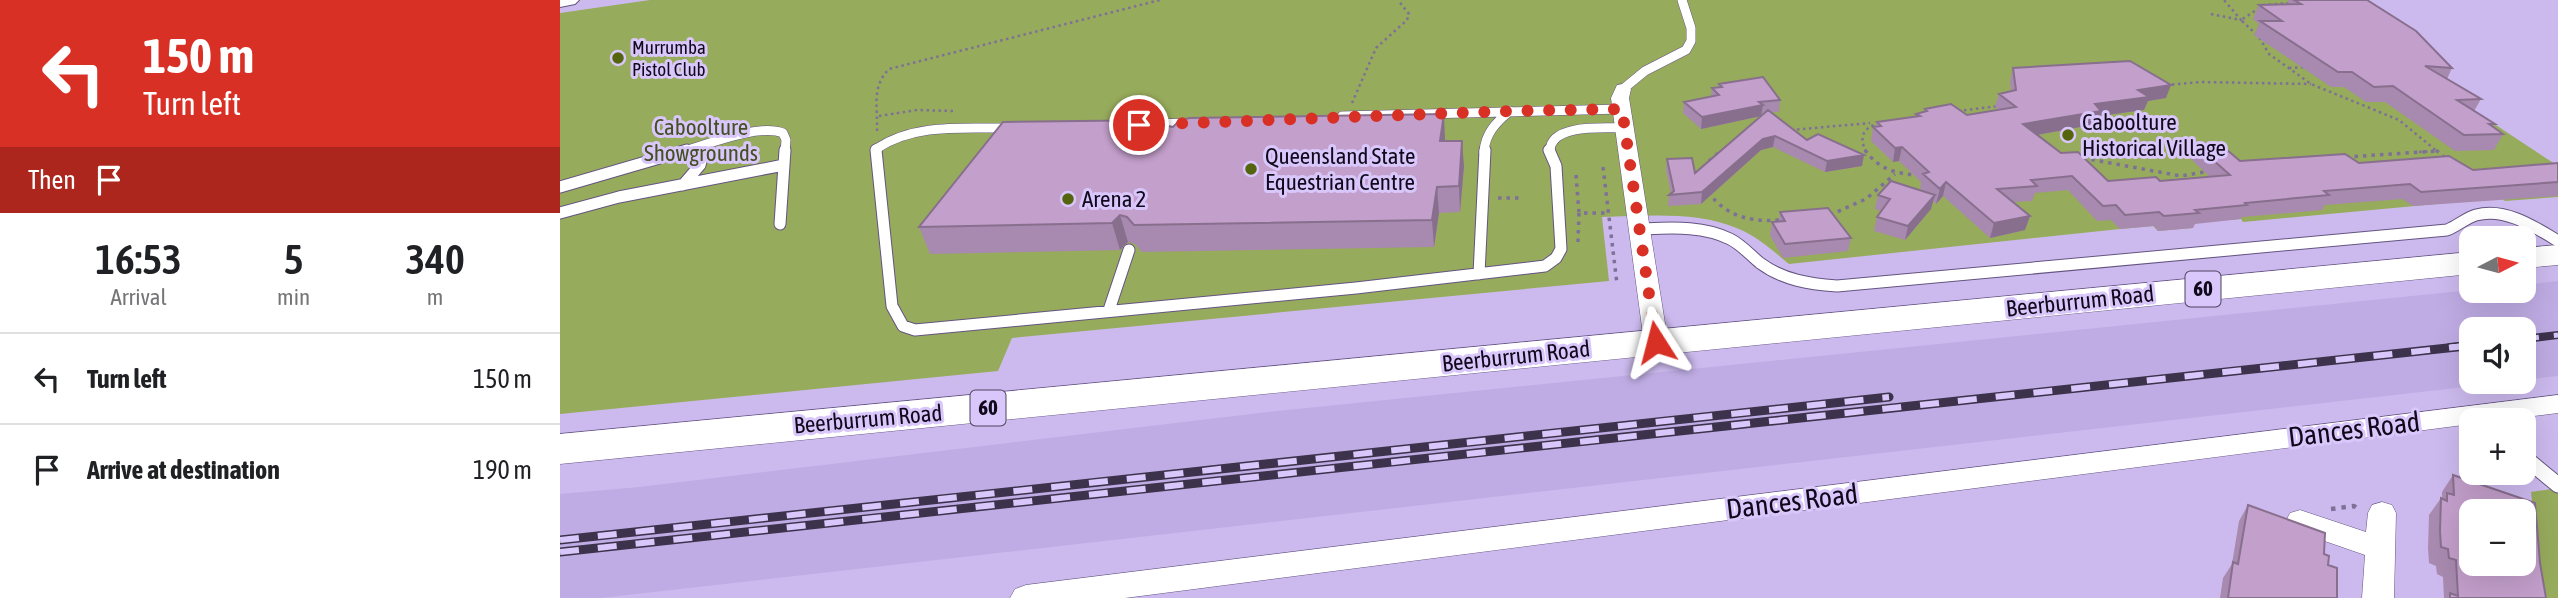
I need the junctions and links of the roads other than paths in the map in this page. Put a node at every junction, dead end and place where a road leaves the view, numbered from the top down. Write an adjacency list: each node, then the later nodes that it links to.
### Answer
1 (568, 0): 3 (main road)
2 (1682, 0): 4 (lane)
3 (560, 1)
4 (1623, 89): 7 (street)
5 (1510, 111): 6 (lane); 7 (lane); 23 (lane)
6 (1324, 117)
7 (1624, 119): 17 (street); 23 (lane)
8 (1203, 122): 9 (lane)
9 (1135, 125)
10 (1027, 128): 24 (lane)
11 (705, 145): 12 (lane); 13 (lane); 14 (lane)
12 (784, 165): 13 (lane); 16 (lane)
13 (683, 185): 15 (lane)
14 (560, 187)
15 (560, 213)
16 (779, 223)
17 (1639, 229): 18 (lane); 25 (street)
18 (2558, 240)
19 (1129, 250): 24 (lane)
20 (2558, 255): 21 (main road)
21 (2536, 257)
22 (2459, 264): 25 (main road, Beerburrum Road / 60)
23 (1479, 274): 24 (lane)
24 (1109, 310)
25 (1656, 342): 29 (main road, Beerburrum Road / 60)
26 (2558, 404): 27 (street, Dances Road)
27 (2532, 408)
28 (2459, 419): 34 (street, Dances Road)
29 (560, 449)
30 (2536, 467): 31 (lane)
31 (2558, 485)
32 (2313, 515): 33 (street)
33 (2382, 528): 35 (street)
34 (1026, 598)
35 (2378, 598)

